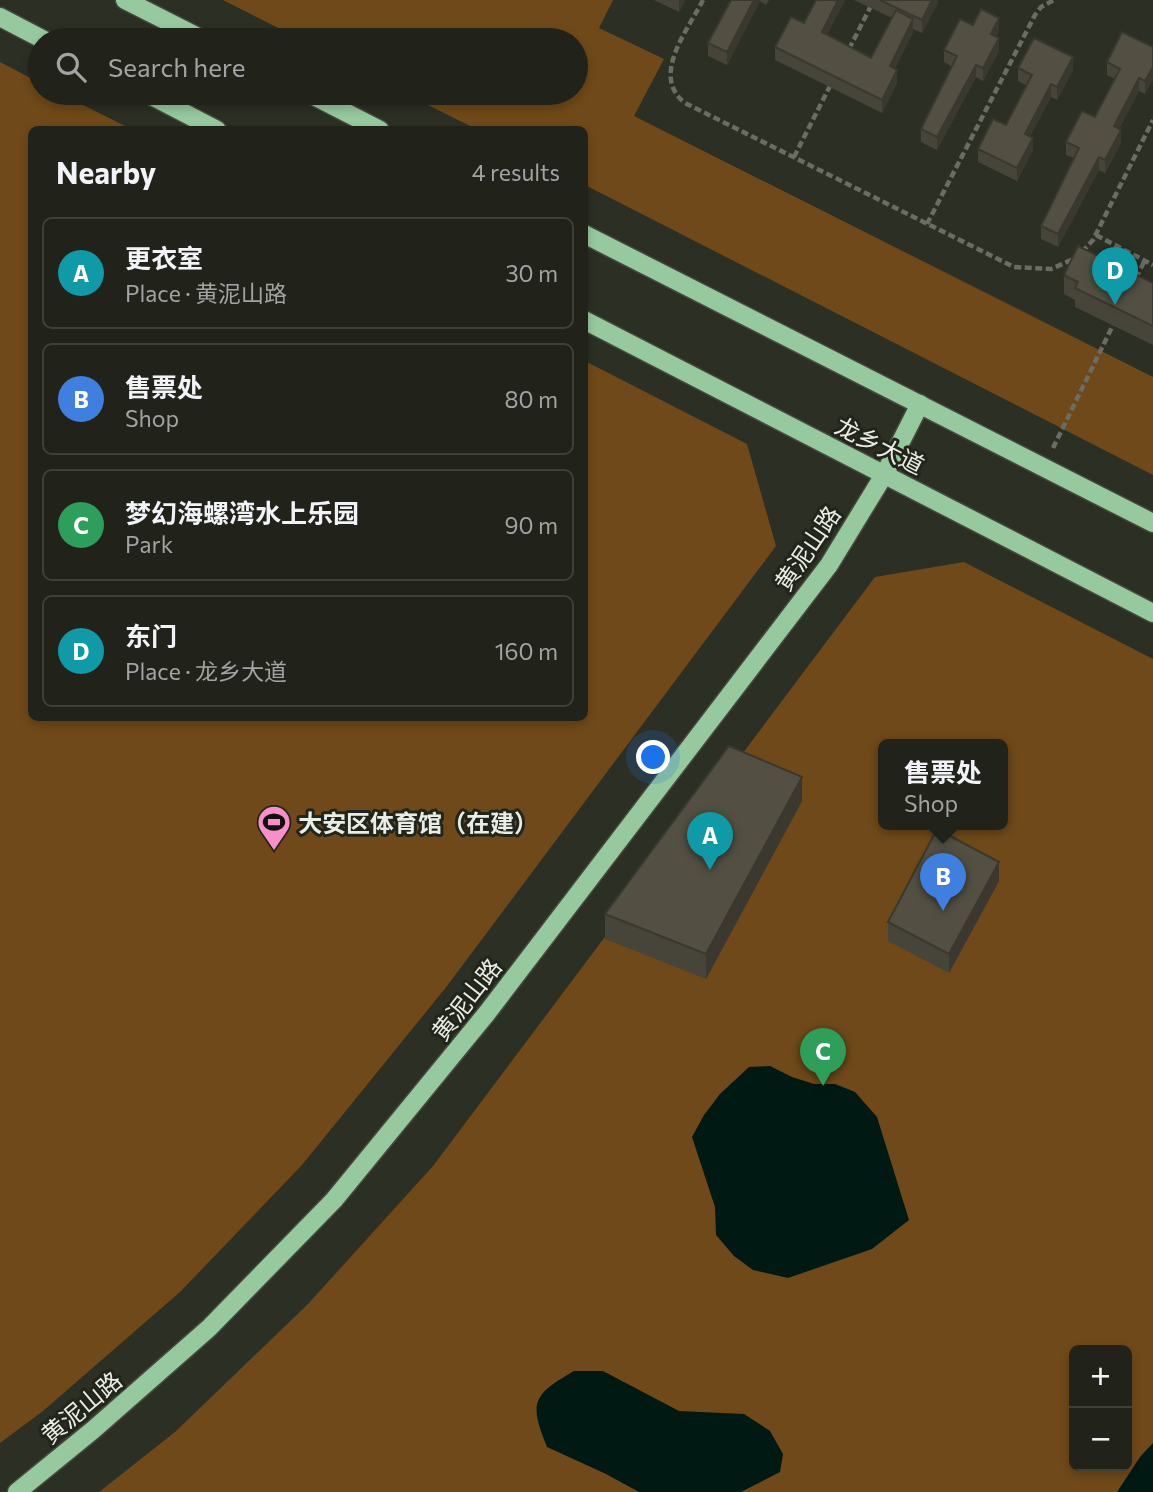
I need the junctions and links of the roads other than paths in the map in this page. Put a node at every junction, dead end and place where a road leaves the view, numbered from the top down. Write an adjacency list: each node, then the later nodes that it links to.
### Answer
1 (125, 0): 3 (main road)
2 (0, 17): 4 (main road)
3 (180, 28)
4 (28, 32)
5 (169, 105): 7 (main road)
6 (331, 105): 8 (main road)
7 (209, 126)
8 (372, 126)
9 (588, 236): 11 (main road)
10 (588, 322): 12 (main road, 龙乡大道)
11 (920, 404): 12 (main road, 黄泥山路); 13 (main road)
12 (884, 475): 14 (main road, 龙乡大道); 15 (main road, 黄泥山路)
13 (1153, 523)
14 (1153, 613)
15 (17, 1492)

